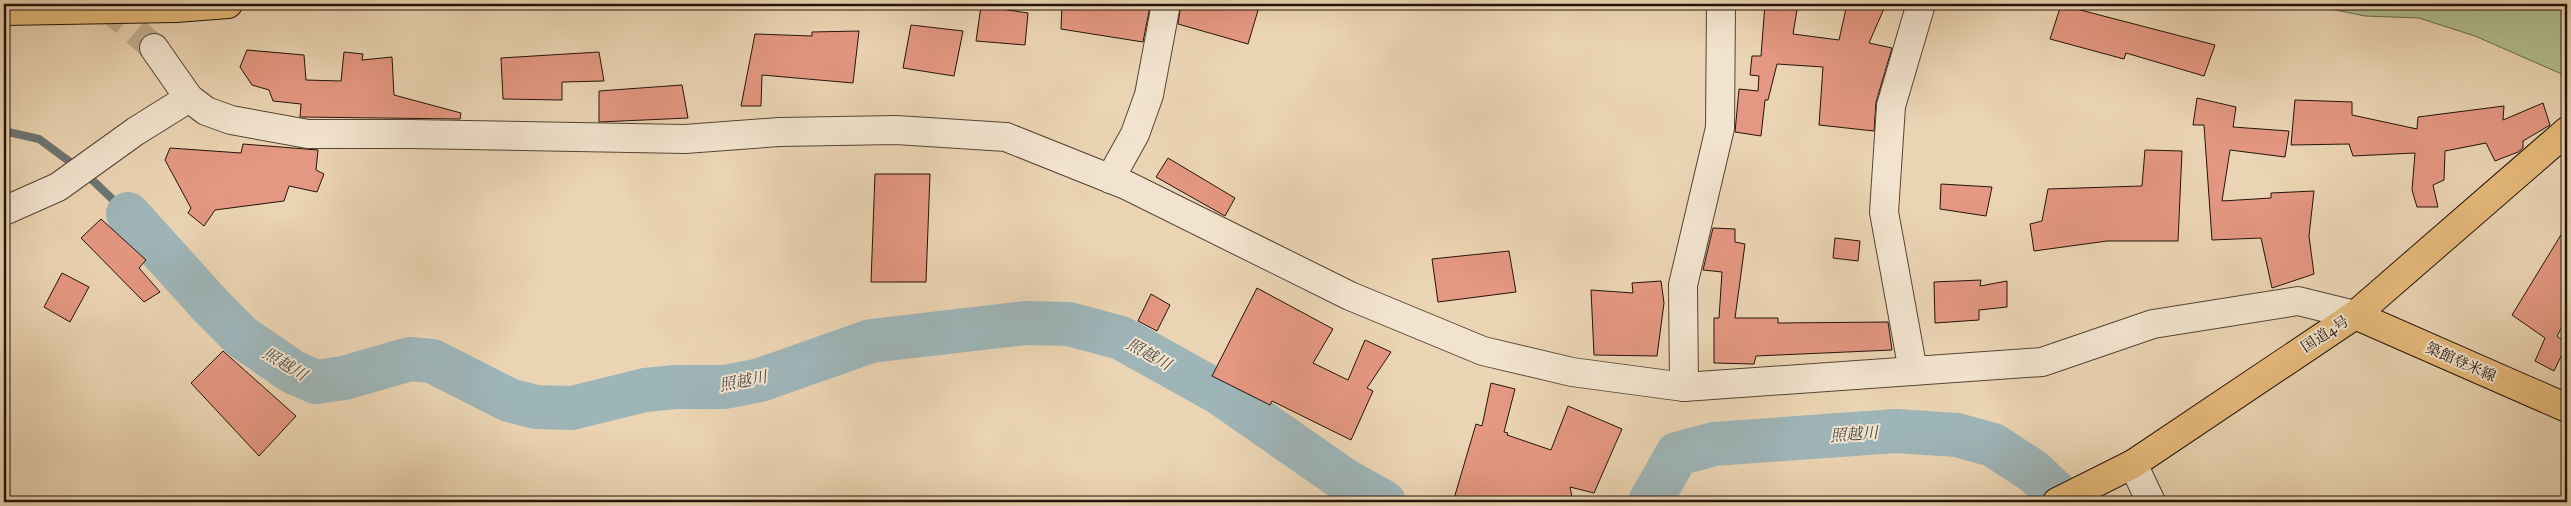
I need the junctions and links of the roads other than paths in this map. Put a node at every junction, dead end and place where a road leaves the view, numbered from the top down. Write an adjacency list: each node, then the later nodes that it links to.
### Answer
1 (228, 4): 5 (main road)
2 (1166, 4): 9 (street)
3 (1721, 4): 13 (street)
4 (1921, 4): 12 (street)
5 (4, 11)
6 (154, 48): 7 (street)
7 (189, 98): 9 (street); 10 (street)
8 (2567, 131): 11 (main road, 国道4号)
9 (1110, 179): 13 (street)
10 (4, 211)
11 (2355, 315): 12 (street); 14 (main road, 築館登米線); 15 (main road, 国道4号)
12 (1912, 371): 13 (street)
13 (1684, 387)
14 (2567, 408)
15 (2126, 467): 16 (main road, 国道4号); 17 (street)
16 (2057, 502)
17 (2151, 502)

